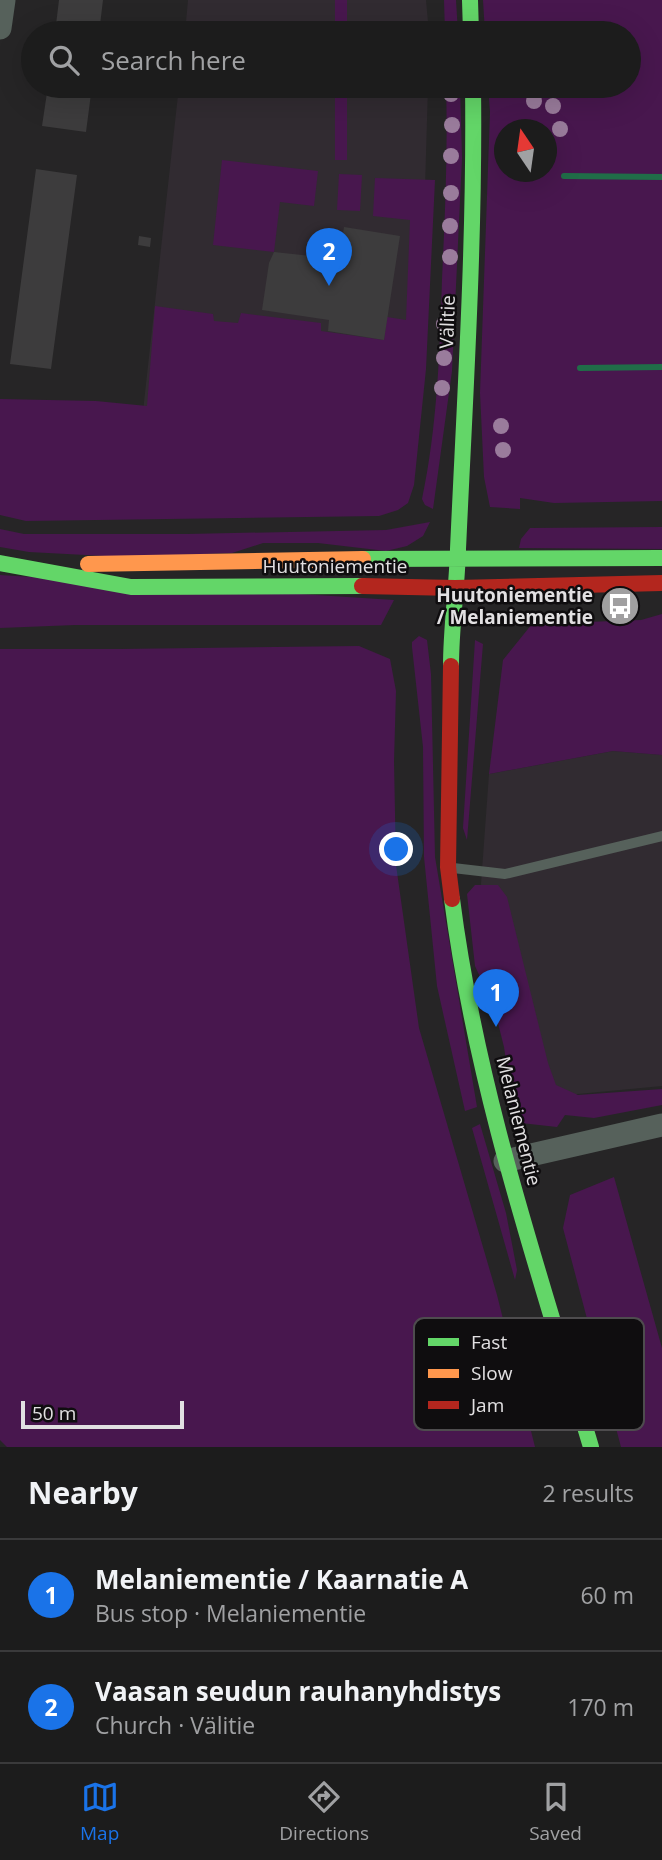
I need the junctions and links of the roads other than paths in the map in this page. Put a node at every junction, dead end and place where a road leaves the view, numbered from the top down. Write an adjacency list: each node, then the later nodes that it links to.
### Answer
1 (4, 0): 4 (street)
2 (470, 0): 3 (main road)
3 (471, 21)
4 (0, 28)
5 (473, 98): 7 (main road, Välitie)
6 (662, 558): 7 (main road, Huutoniementie)
7 (458, 559): 8 (main road, Huutoniementie); 10 (main road, Välitie)
8 (5, 563): 10 (main road, Huutoniementie)
9 (662, 583): 10 (main road, Huutoniementie)
10 (455, 588): 12 (main road, Melaniementie)
11 (662, 836): 12 (lane)
12 (448, 867): 14 (main road, Melaniementie)
13 (662, 1125): 14 (street)
14 (505, 1161): 15 (main road, Melaniementie)
15 (552, 1318)
16 (586, 1430): 17 (main road, Melaniementie)
17 (591, 1447)

